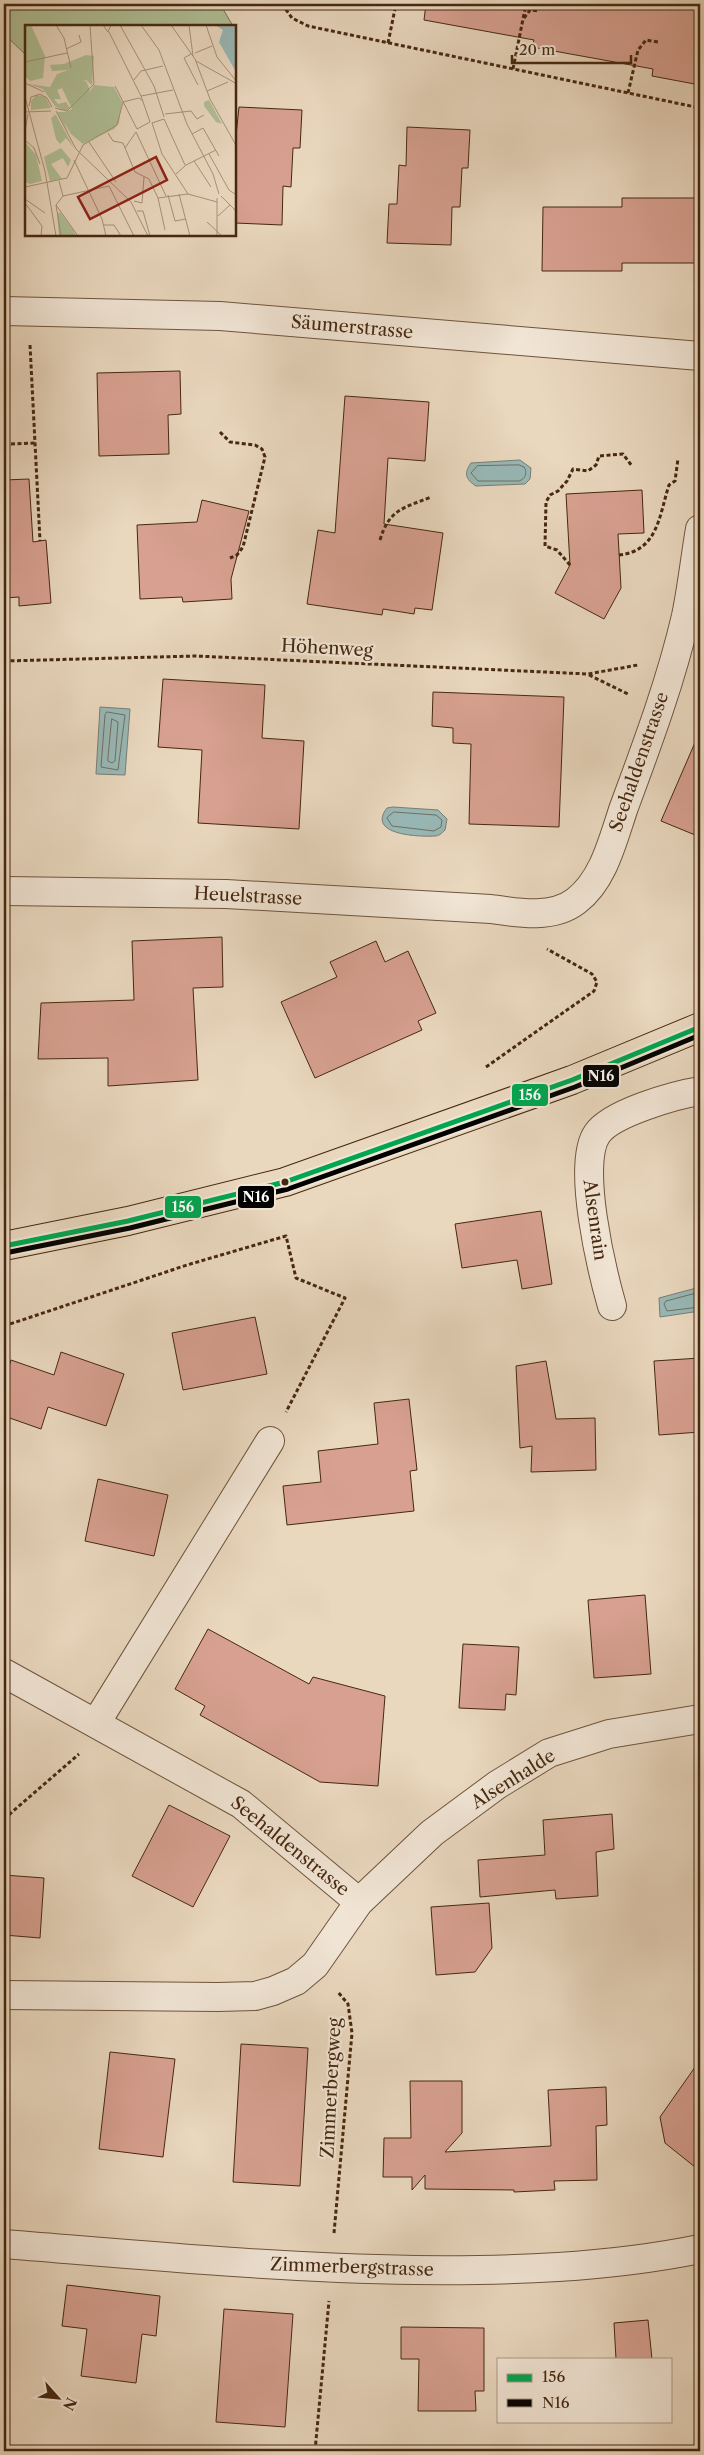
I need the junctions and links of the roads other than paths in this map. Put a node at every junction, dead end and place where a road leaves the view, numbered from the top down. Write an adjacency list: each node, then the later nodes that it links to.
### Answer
1 (4, 311): 2 (street, Säumerstrasse)
2 (700, 356)
3 (700, 530): 5 (street, Seehaldenstrasse)
4 (4, 891): 5 (street, Heuelstrasse)
5 (491, 909)
6 (700, 1027): 8 (main road)
7 (700, 1091): 9 (street, Alsenrain)
8 (4, 1246)
9 (612, 1306)
10 (270, 1441): 13 (street)
11 (4, 1674): 13 (street, Seehaldenstrasse)
12 (700, 1719): 14 (street, Alsenhalde)
13 (96, 1723): 14 (street, Seehaldenstrasse)
14 (359, 1902): 15 (street, Seehaldenstrasse)
15 (4, 1995)
16 (4, 2244): 17 (street, Zimmerbergstrasse)
17 (700, 2249)

